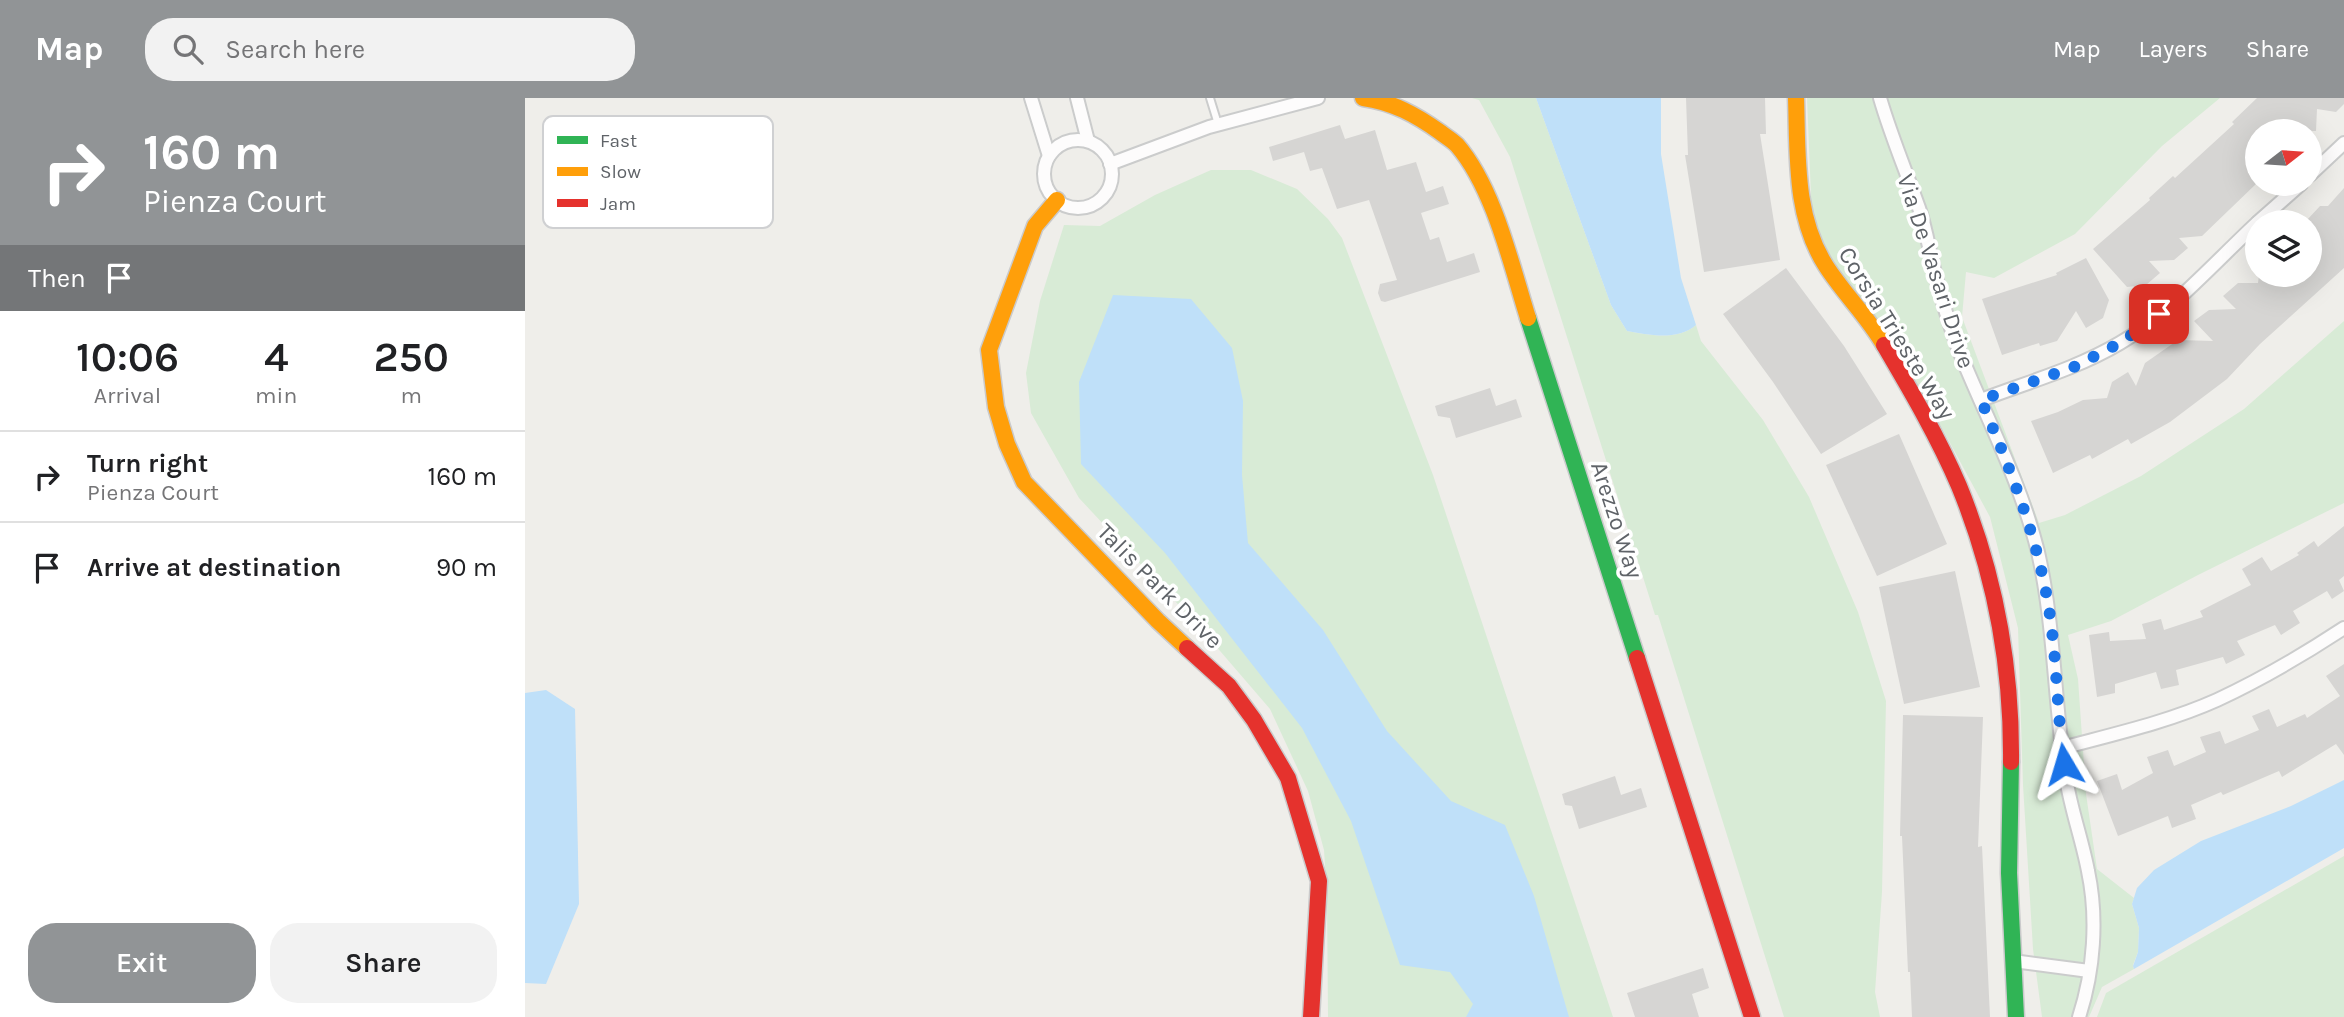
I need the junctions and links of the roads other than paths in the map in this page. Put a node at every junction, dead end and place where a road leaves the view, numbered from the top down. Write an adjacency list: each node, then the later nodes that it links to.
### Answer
1 (1031, 98): 11 (street)
2 (1077, 98): 9 (street)
3 (1210, 98): 8 (lane)
4 (1318, 98): 8 (street)
5 (1363, 98): 24 (street, Arezzo Way)
6 (1796, 98): 21 (street, Corsia Trieste Way)
7 (1880, 98): 18 (street, Via De Vasari Drive)
8 (1218, 124): 12 (street)
9 (1088, 141): 11 (street); 12 (street)
10 (2344, 143): 13 (street)
11 (1049, 156): 15 (street)
12 (1110, 164): 15 (street)
13 (2322, 164)
14 (2288, 196): 16 (street)
15 (1057, 200): 23 (street, Talis Park Drive)
16 (2272, 210)
17 (2245, 235): 18 (street)
18 (1981, 400): 20 (street, Via De Vasari Drive)
19 (2344, 628): 20 (street)
20 (2062, 748): 22 (street, Via De Vasari Drive)
21 (2013, 961): 22 (street); 25 (street, Corsia Trieste Way)
22 (2089, 971): 26 (street, Via De Vasari Drive)
23 (1311, 1017)
24 (1752, 1017)
25 (2016, 1017)
26 (2079, 1017)

